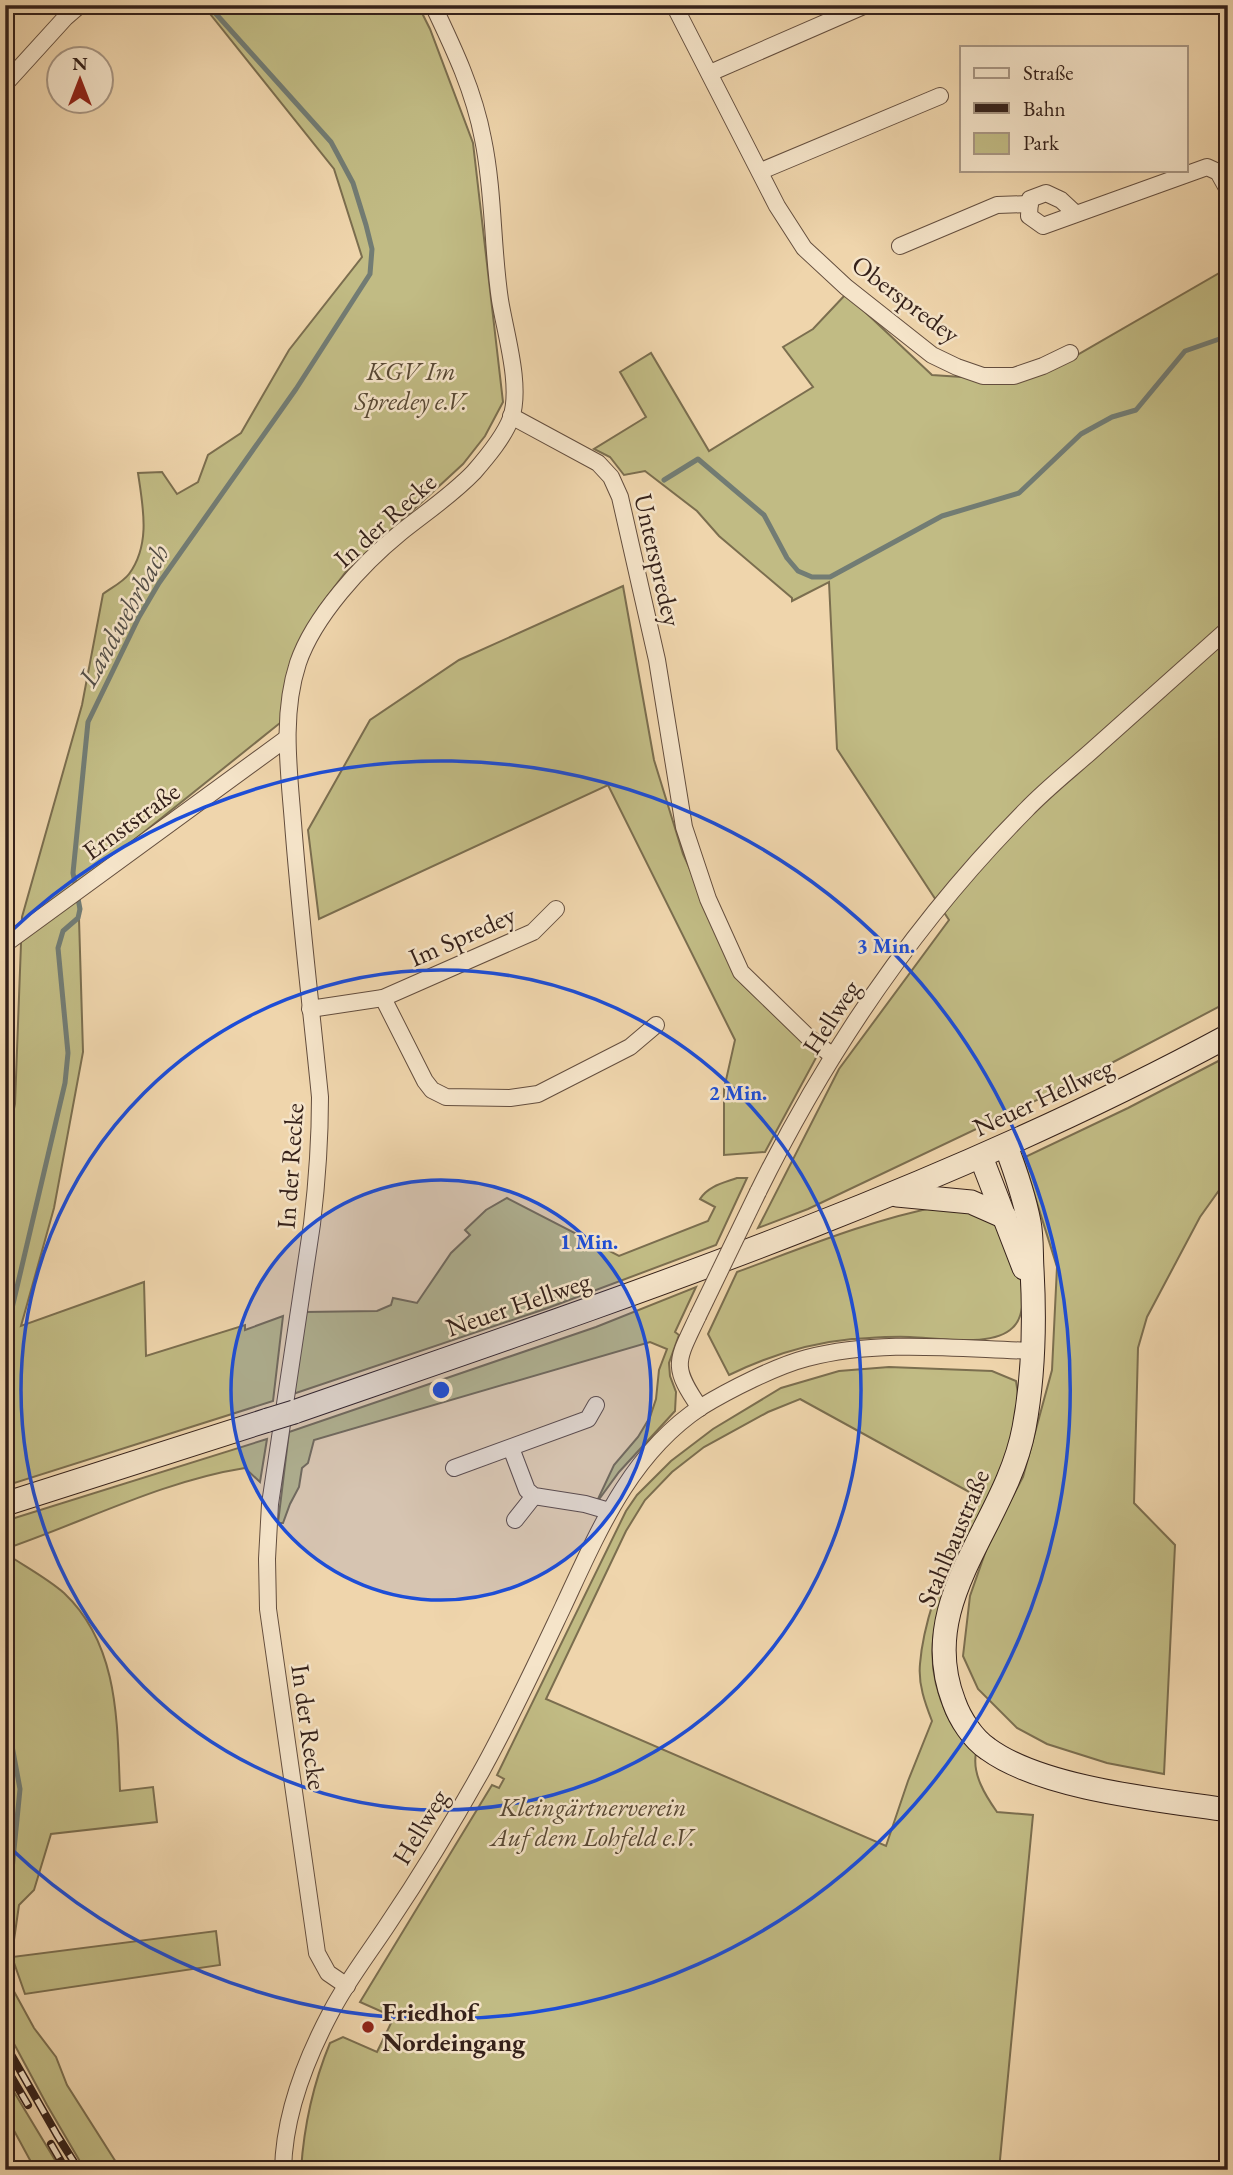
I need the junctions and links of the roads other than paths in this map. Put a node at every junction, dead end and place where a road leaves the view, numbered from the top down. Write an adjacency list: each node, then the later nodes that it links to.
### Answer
1 (80, 5): 6 (street)
2 (433, 5): 14 (street)
3 (674, 5): 5 (street, Oberspredey)
4 (866, 5): 5 (street)
5 (710, 73): 8 (street, Oberspredey)
6 (5, 84)
7 (940, 96): 8 (street)
8 (761, 171): 13 (street, Oberspredey)
9 (1228, 190): 11 (street)
10 (1030, 204): 11 (street); 11 (street); 12 (street)
11 (1075, 213)
12 (900, 246)
13 (1070, 353)
14 (512, 416): 16 (street, In der Recke); 23 (street, Unterspredey)
15 (1228, 629): 23 (street, Hellweg)
16 (287, 738): 18 (street, Ernststraße); 20 (street, In der Recke)
17 (555, 909): 19 (street, Im Spredey)
18 (5, 944)
19 (383, 998): 20 (street, Im Spredey); 21 (street)
20 (310, 1009): 39 (street, In der Recke)
21 (656, 1025)
22 (1228, 1036): 24 (main road, Neuer Hellweg)
23 (833, 1056): 31 (street, Hellweg, bridge)
24 (1006, 1146): 25 (main road, Neuer Hellweg); 28 (main road, Stahlbaustraße)
25 (981, 1157): 26 (main road, Neuer Hellweg); 27 (main road, Stahlbaustraße)
26 (894, 1195): 27 (main road); 35 (main road, Neuer Hellweg, bridge)
27 (1005, 1217): 28 (main road, Stahlbaustraße)
28 (1033, 1298): 29 (main road, Stahlbaustraße)
29 (1034, 1351): 31 (street, Hellweg); 38 (main road, Stahlbaustraße)
30 (596, 1405): 32 (street)
31 (700, 1408): 36 (street, Hellweg)
32 (511, 1448): 33 (street); 34 (street)
33 (454, 1468)
34 (534, 1496): 36 (street); 37 (street)
35 (5, 1504)
36 (609, 1511): 39 (street, Hellweg)
37 (515, 1520)
38 (1228, 1810)
39 (347, 1986): 40 (street, Hellweg)
40 (283, 2170)

